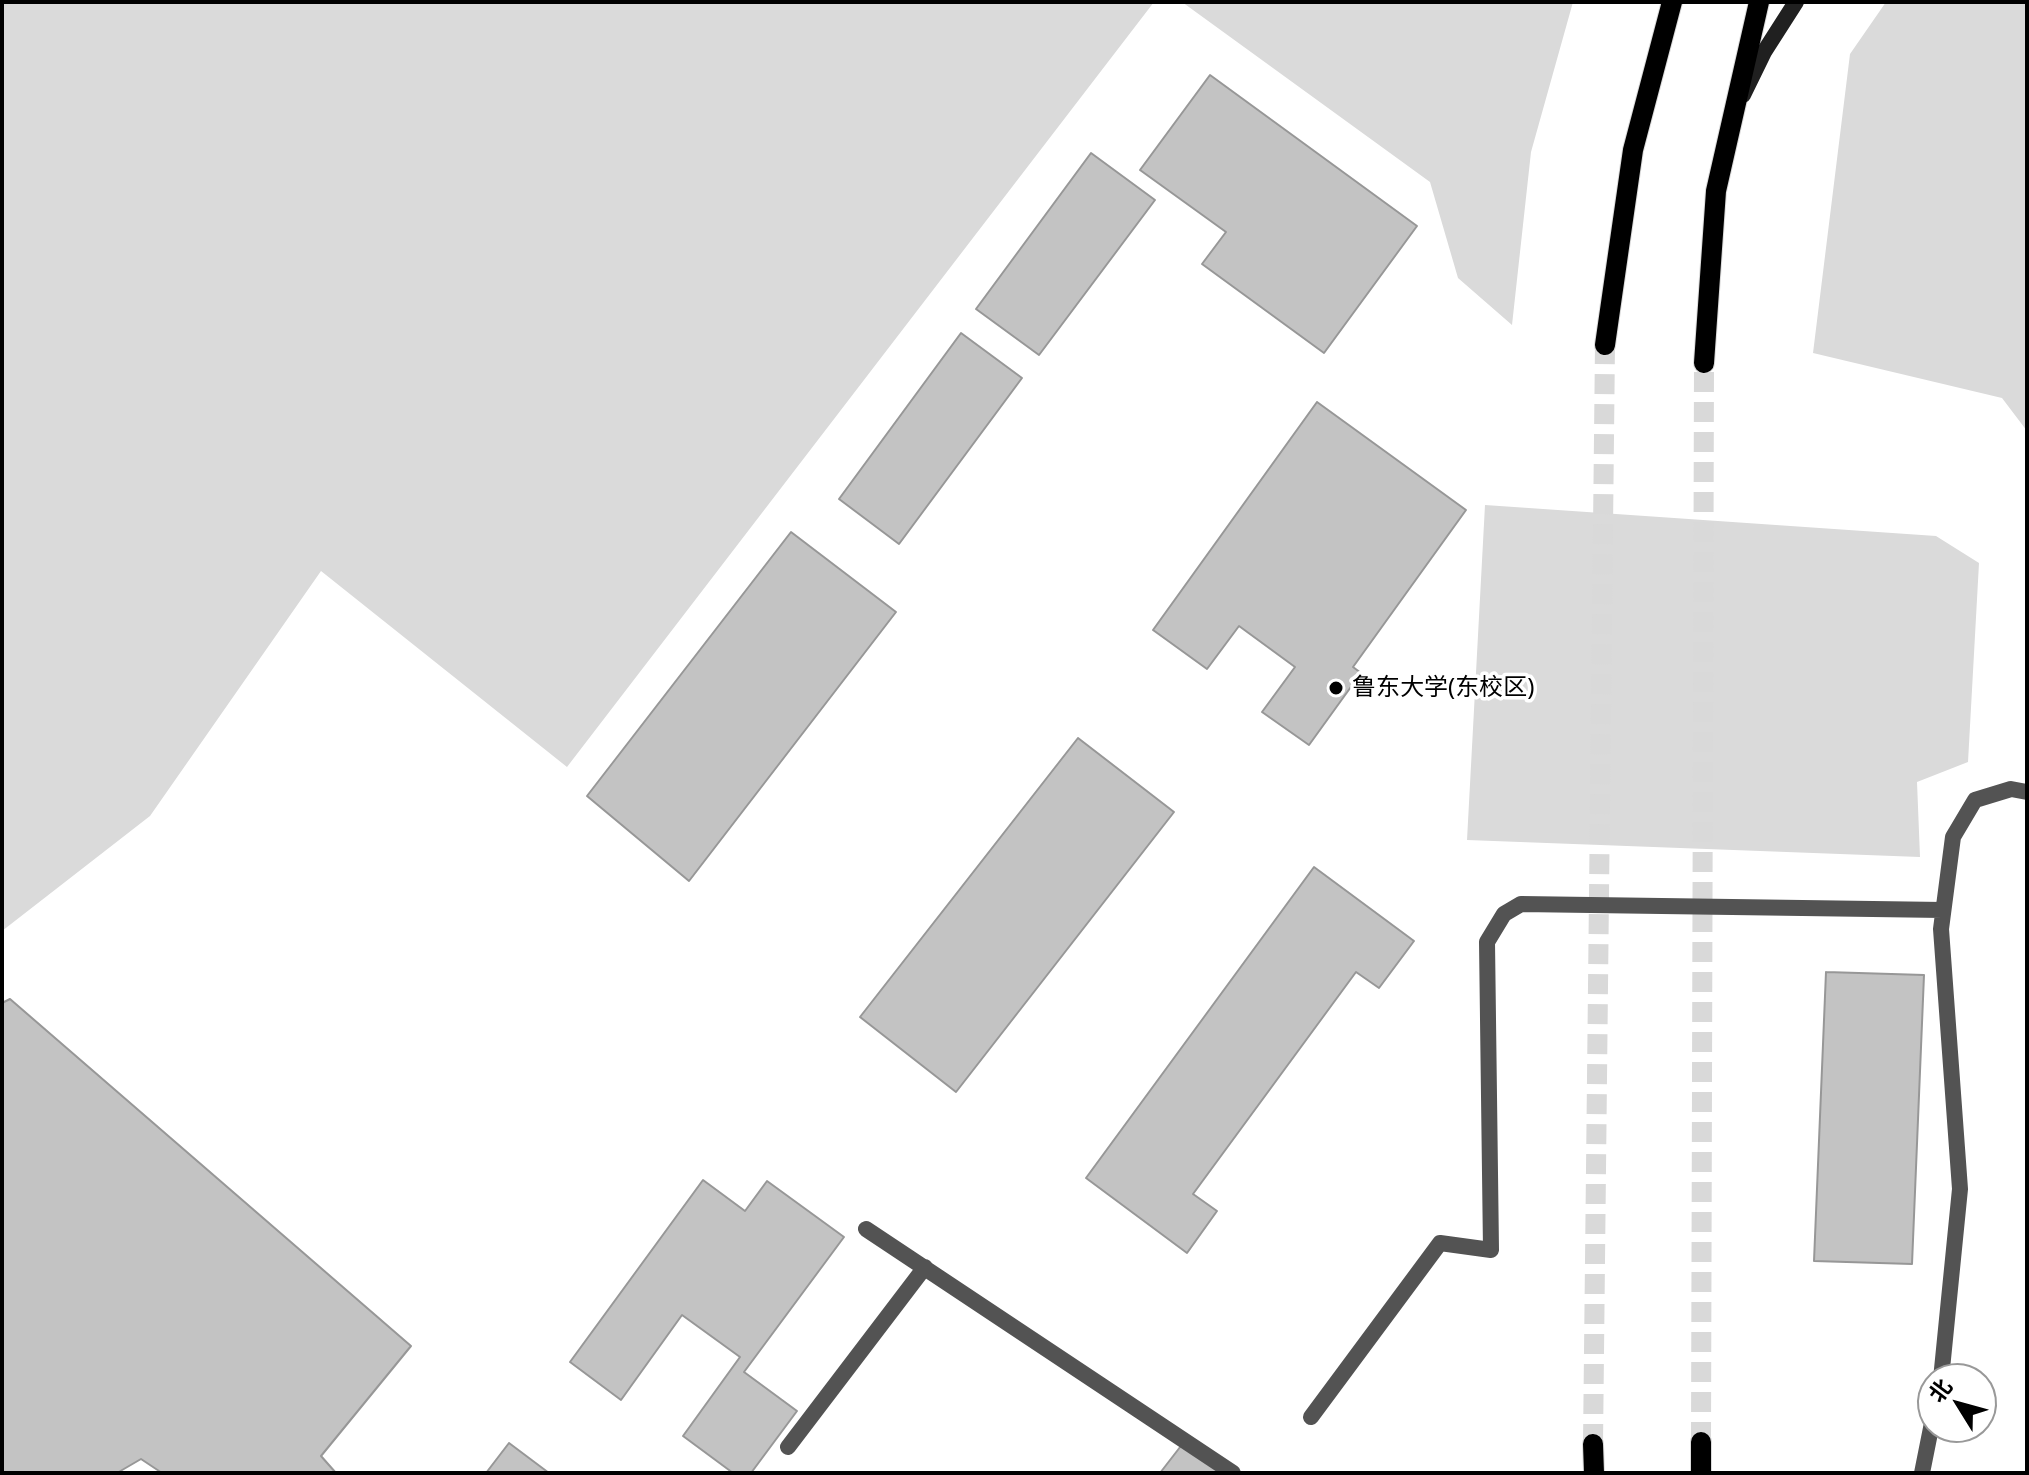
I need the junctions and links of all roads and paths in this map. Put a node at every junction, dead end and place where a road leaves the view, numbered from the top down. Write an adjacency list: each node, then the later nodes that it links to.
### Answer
1 (1672, 2): 5 (main road)
2 (1759, 2): 4 (main road)
3 (1796, 2): 4 (main road)
4 (1728, 125): 6 (main road)
5 (1605, 345)
6 (1704, 363)
7 (2027, 792): 8 (lane)
8 (1943, 910): 11 (lane); 12 (lane)
9 (866, 1229): 10 (lane)
10 (925, 1267): 16 (lane); 17 (lane)
11 (1943, 1363)
12 (1311, 1417)
13 (1701, 1442): 19 (main road)
14 (1928, 1443): 20 (lane)
15 (1593, 1444): 18 (main road)
16 (788, 1447)
17 (1233, 1473)
18 (1594, 1473)
19 (1701, 1473)
20 (1922, 1473)

